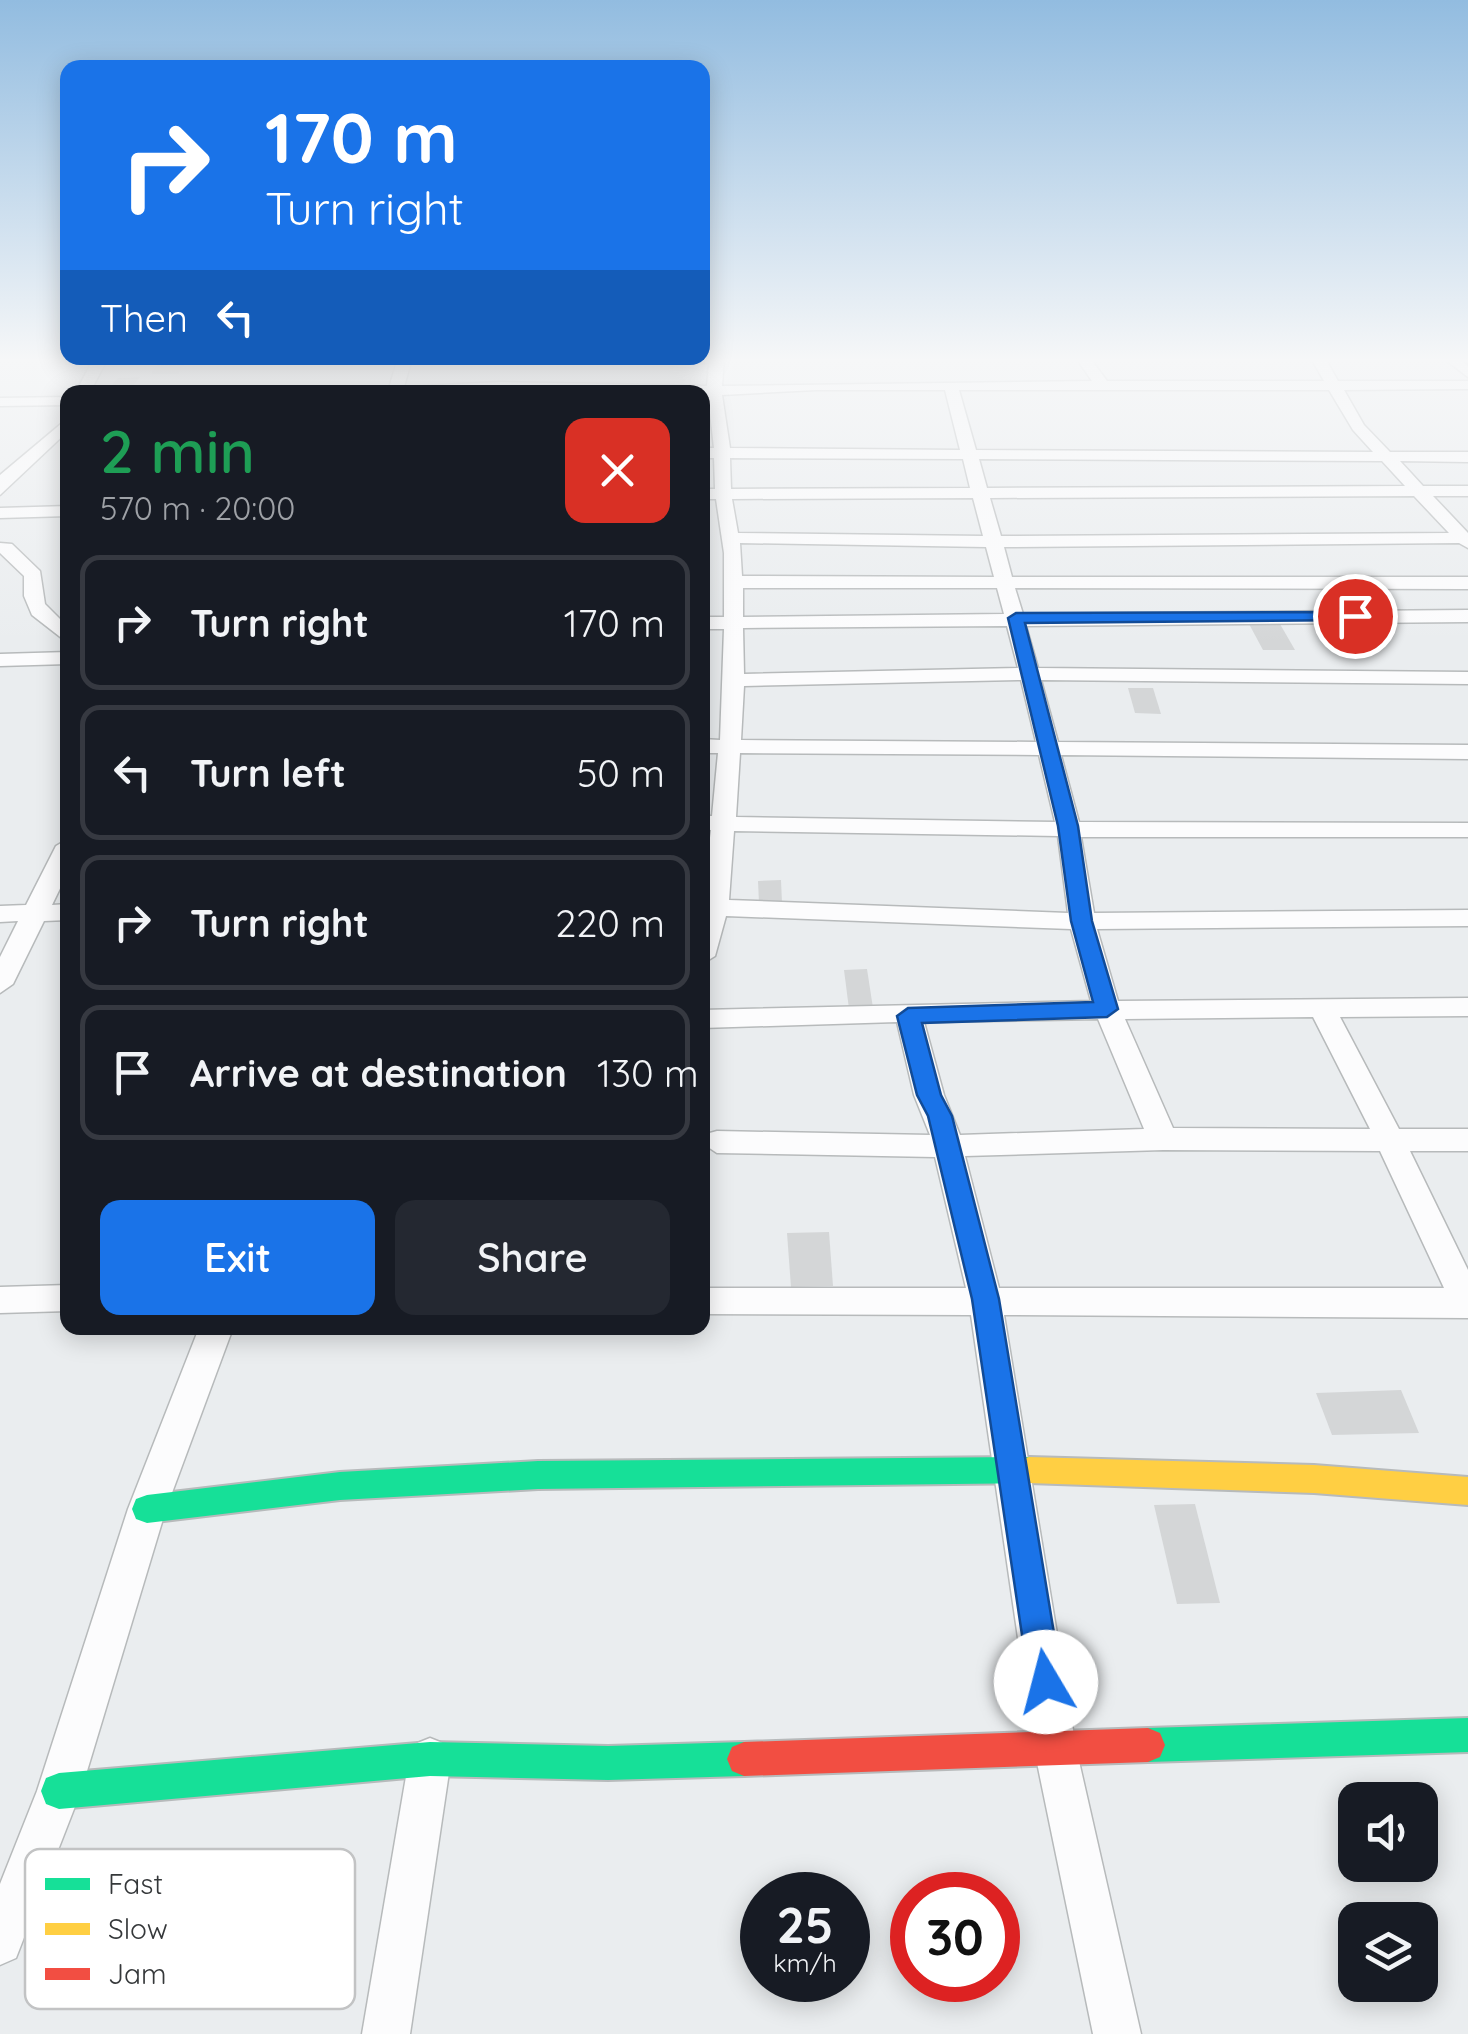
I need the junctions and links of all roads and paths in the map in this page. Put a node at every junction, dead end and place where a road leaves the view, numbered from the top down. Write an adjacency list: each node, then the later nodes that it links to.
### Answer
1 (34, 453): 9 (street)
2 (969, 453): 6 (street)
3 (1384, 453): 7 (street)
4 (711, 454): 6 (street); 13 (street)
5 (1200, 455): 6 (street); 7 (street); 17 (street)
6 (970, 456): 14 (street)
7 (1387, 456): 8 (street); 10 (street)
8 (1468, 457)
9 (0, 490)
10 (1421, 490): 11 (street); 17 (street); 19 (street)
11 (1468, 491)
12 (710, 494): 13 (street)
13 (723, 494): 14 (street); 18 (street)
14 (981, 496): 17 (street); 20 (street)
15 (60, 512): 16 (street)
16 (0, 513)
17 (1239, 518): 19 (street); 20 (street)
18 (732, 538): 20 (street); 22 (street)
19 (1467, 540)
20 (994, 541): 24 (street)
21 (0, 548): 29 (street)
22 (734, 582): 24 (street); 28 (street)
23 (1468, 583): 24 (street)
24 (1006, 584): 26 (street)
25 (1468, 616): 26 (street)
26 (1016, 618): 28 (street); 32 (street)
27 (710, 623): 28 (street)
28 (734, 623): 34 (street)
29 (60, 629)
30 (60, 658): 31 (street)
31 (8, 659): 35 (street)
32 (1030, 674): 33 (street); 34 (street); 38 (street)
33 (1468, 678)
34 (734, 680): 37 (street)
35 (0, 686)
36 (710, 746): 37 (street)
37 (732, 746): 38 (street); 40 (street)
38 (1047, 746): 39 (street); 41 (street)
39 (1468, 752)
40 (713, 824): 41 (street); 44 (street)
41 (1068, 826): 42 (street); 50 (street)
42 (1468, 830)
43 (60, 862): 48 (street)
44 (710, 886)
45 (710, 907): 50 (street)
46 (60, 912): 48 (street)
47 (0, 914): 48 (street)
48 (35, 914): 51 (street)
49 (1468, 918): 50 (street)
50 (1082, 921): 54 (street)
51 (0, 984)
52 (1321, 1007): 53 (street); 54 (street); 59 (street)
53 (1468, 1007)
54 (1107, 1009): 55 (street); 57 (street)
55 (908, 1016): 56 (street); 61 (street)
56 (710, 1019)
57 (1163, 1139): 59 (street); 61 (street)
58 (1468, 1140): 59 (street)
59 (1391, 1141): 66 (street)
60 (718, 1142): 61 (street)
61 (948, 1146): 63 (street)
62 (60, 1298): 64 (street)
63 (986, 1299): 65 (street); 66 (street); 68 (street)
64 (0, 1300)
65 (710, 1301)
66 (1468, 1302)
67 (213, 1335): 70 (street)
68 (1014, 1470): 69 (street); 70 (street); 72 (street)
69 (1468, 1491)
70 (147, 1509): 74 (street)
71 (1468, 1735): 72 (street)
72 (1055, 1748): 73 (street); 79 (street)
73 (430, 1759): 74 (street); 78 (street)
74 (59, 1791): 75 (street)
75 (36, 1849)
76 (25, 1878): 77 (street)
77 (0, 1942)
78 (386, 2034)
79 (1118, 2034)

